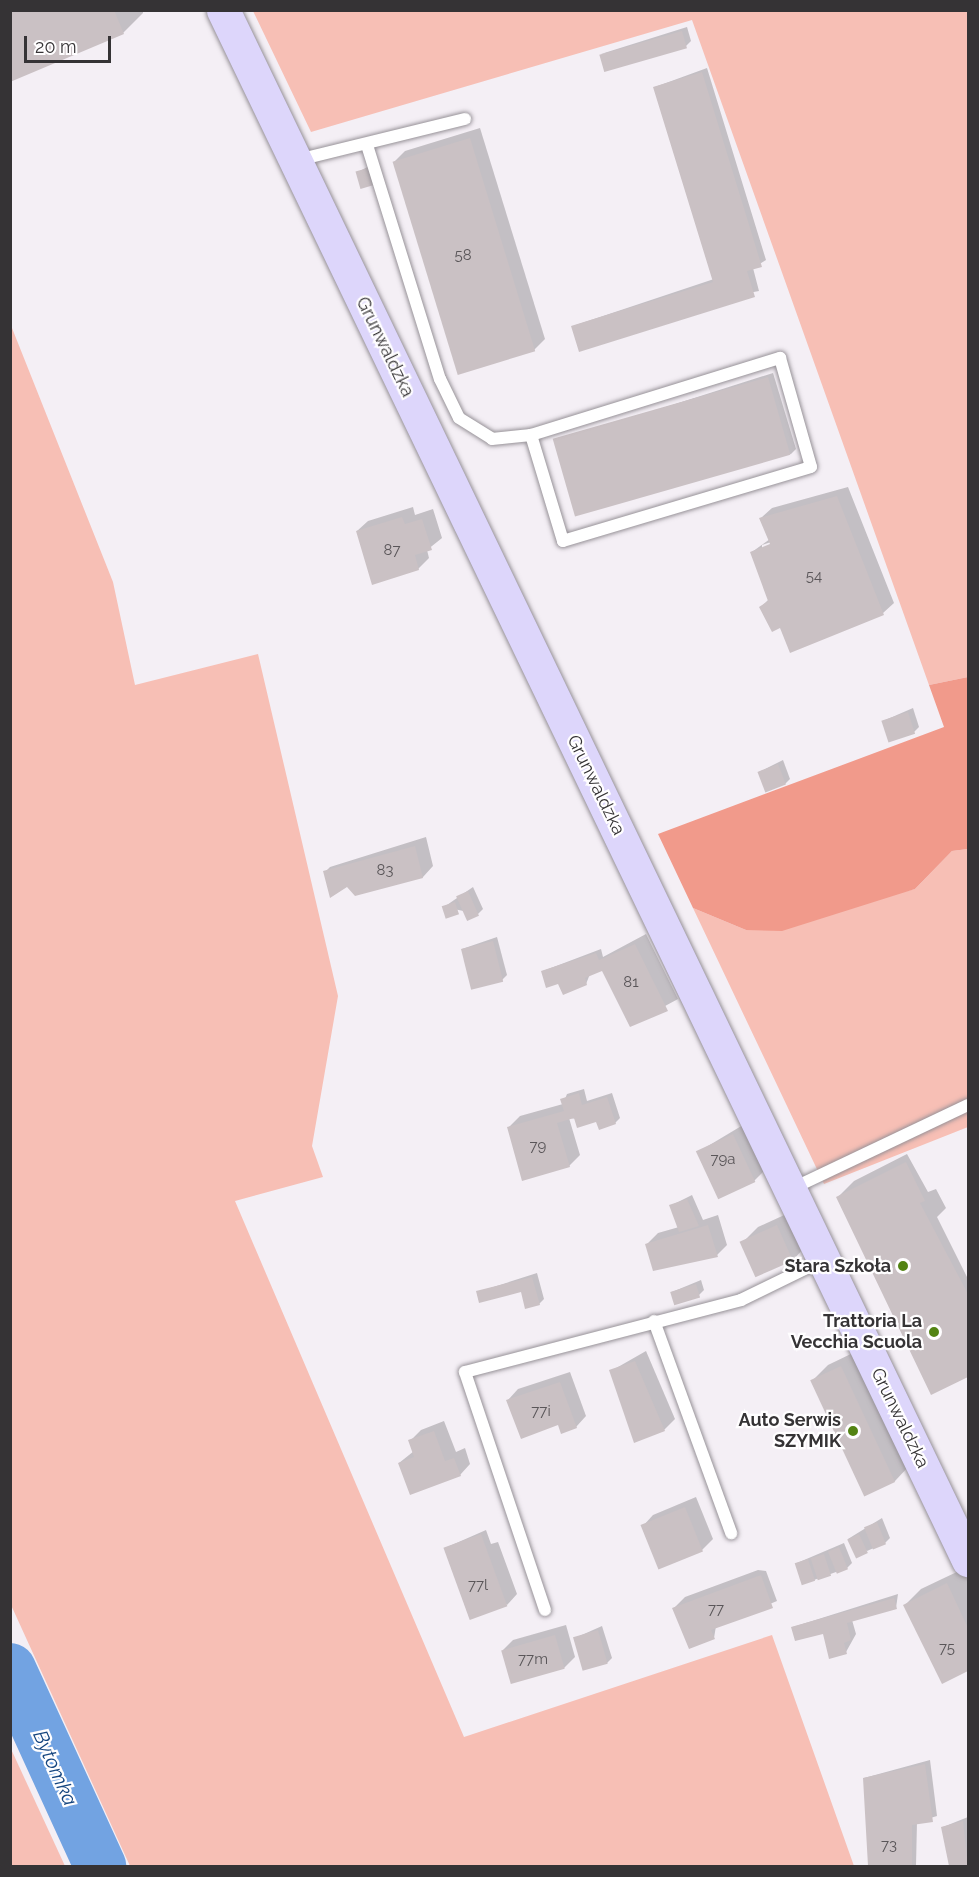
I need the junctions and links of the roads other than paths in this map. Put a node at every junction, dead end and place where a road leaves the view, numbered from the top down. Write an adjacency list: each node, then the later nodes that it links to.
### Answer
1 (223, 10): 4 (street, Grunwaldzka)
2 (465, 119): 3 (lane)
3 (367, 145): 4 (lane); 5 (lane)
4 (294, 161): 7 (street, Grunwaldzka)
5 (531, 435): 5 (lane)
6 (969, 1105): 7 (lane)
7 (790, 1189): 8 (street, Grunwaldzka)
8 (824, 1259): 9 (lane); 11 (street, Grunwaldzka)
9 (654, 1321): 10 (lane); 12 (lane)
10 (731, 1533)
11 (969, 1560)
12 (545, 1610)

